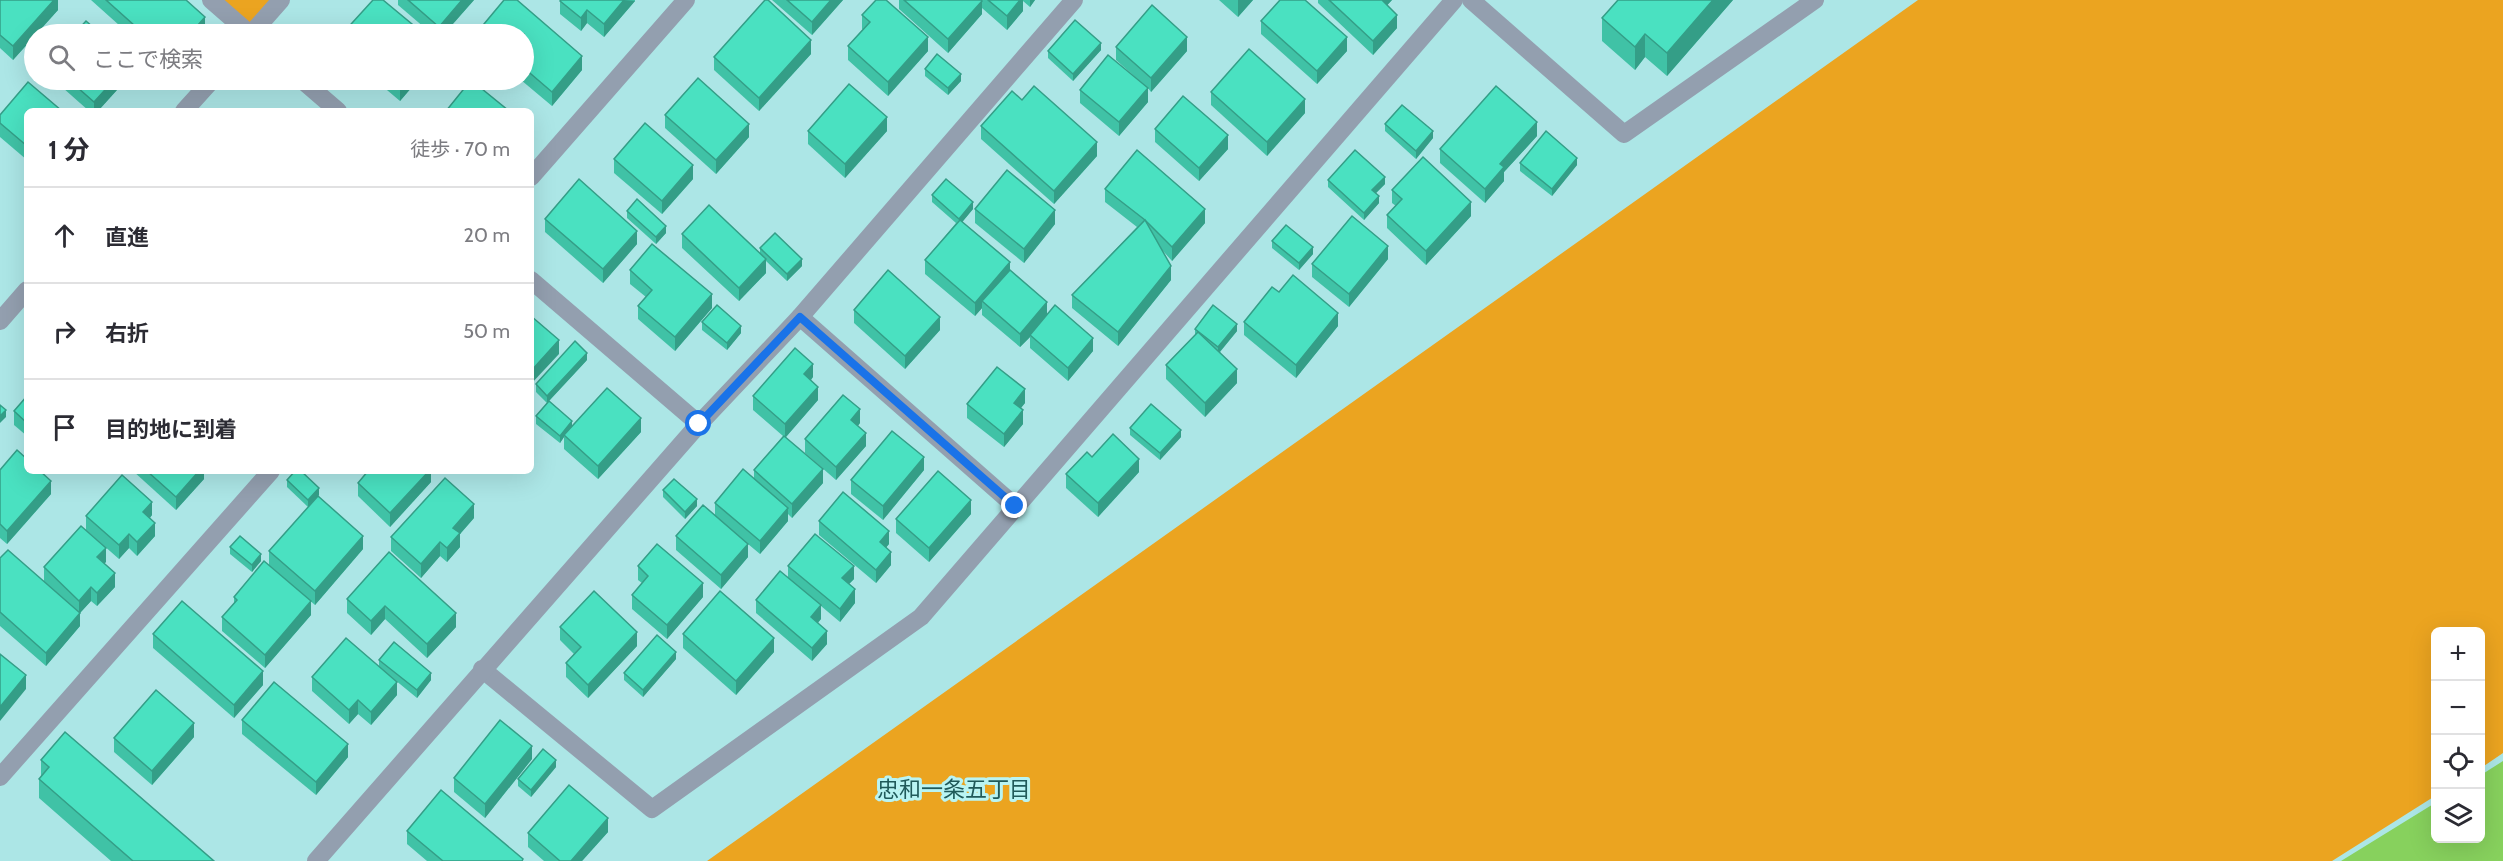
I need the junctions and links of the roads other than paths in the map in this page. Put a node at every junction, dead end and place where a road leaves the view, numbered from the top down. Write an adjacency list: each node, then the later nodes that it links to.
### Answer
1 (211, 0): 8 (street)
2 (281, 0): 9 (street)
3 (686, 0): 14 (street)
4 (1074, 0): 17 (street)
5 (1454, 0): 21 (street)
6 (1471, 0): 7 (street)
7 (1815, 0)
8 (239, 24)
9 (260, 24)
10 (203, 90): 12 (street)
11 (314, 90): 13 (street)
12 (187, 108)
13 (335, 108)
14 (534, 174)
15 (534, 283): 19 (street)
16 (24, 293): 18 (street)
17 (800, 317): 19 (street); 21 (street)
18 (0, 321)
19 (699, 424): 22 (street)
20 (268, 474): 23 (street)
21 (1015, 506): 22 (street)
22 (482, 669): 24 (street)
23 (0, 777)
24 (316, 861)

